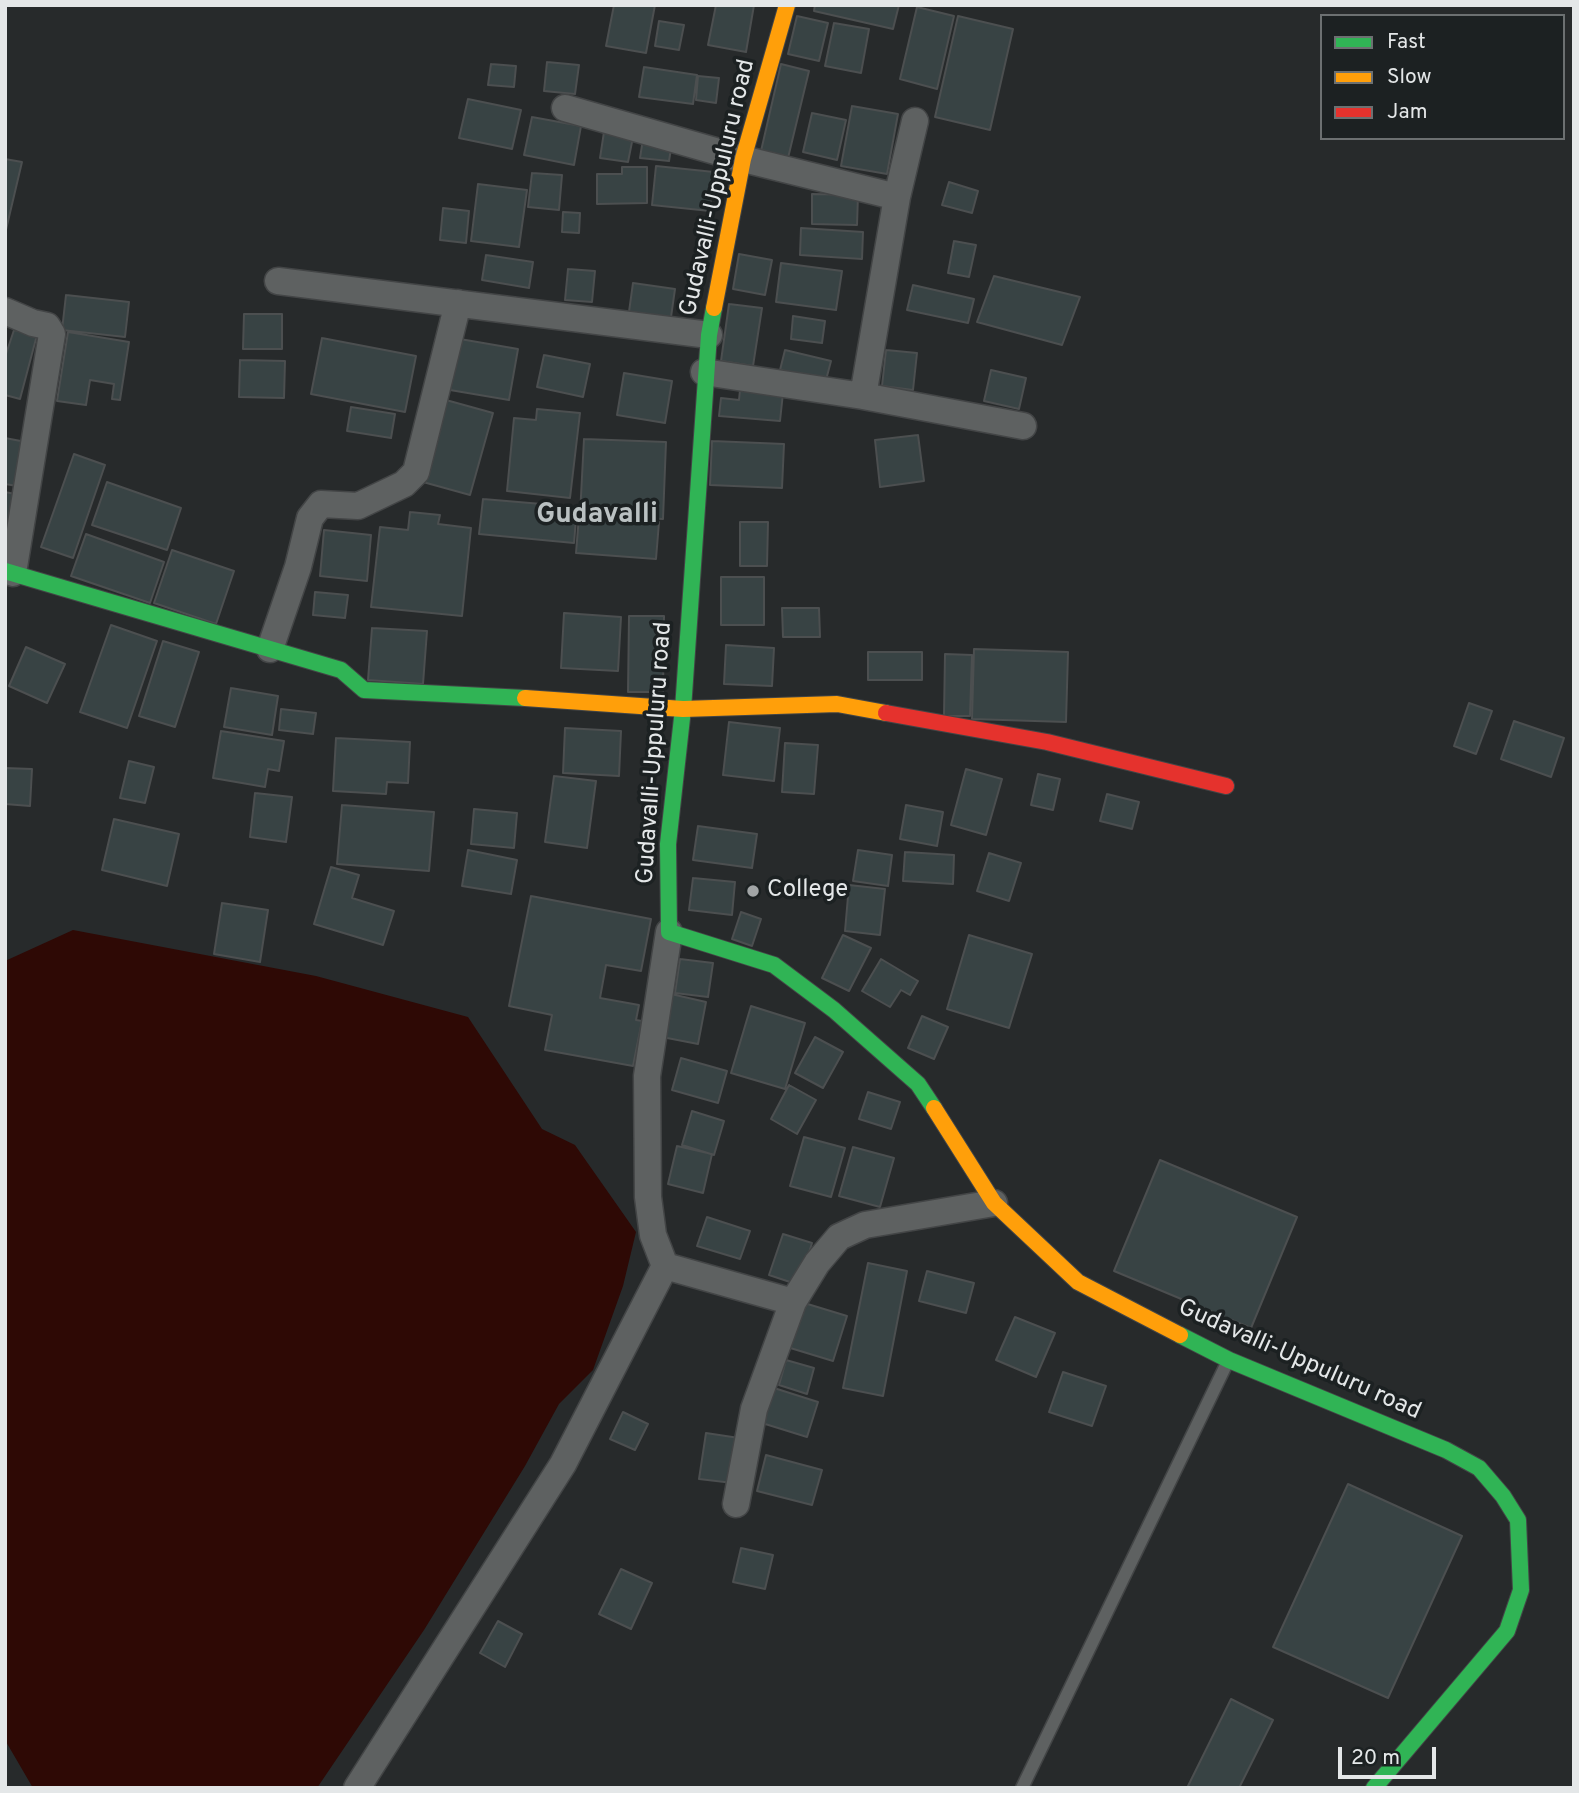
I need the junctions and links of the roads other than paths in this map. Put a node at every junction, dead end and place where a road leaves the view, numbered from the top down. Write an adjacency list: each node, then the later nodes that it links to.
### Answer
1 (787, 5): 4 (main road, Gudavalli-Uppuluru road)
2 (565, 108): 4 (street)
3 (915, 121): 5 (street)
4 (743, 159): 5 (street); 9 (main road, Gudavalli-Uppuluru road)
5 (897, 197): 11 (street)
6 (278, 281): 7 (street)
7 (458, 303): 9 (street); 14 (street)
8 (5, 311): 13 (street)
9 (709, 335): 10 (main road, Gudavalli-Uppuluru road)
10 (705, 372): 11 (street); 15 (main road, Gudavalli-Uppuluru road)
11 (863, 396): 12 (street)
12 (1023, 426)
13 (9, 572): 14 (main road)
14 (270, 649): 15 (main road)
15 (683, 709): 16 (main road); 17 (main road, Gudavalli-Uppuluru road)
16 (1226, 786)
17 (668, 932): 18 (main road, Gudavalli-Uppuluru road); 19 (street)
18 (994, 1203): 20 (street); 21 (main road, Gudavalli-Uppuluru road)
19 (665, 1266): 20 (street); 23 (street)
20 (793, 1302): 22 (street)
21 (1229, 1360): 24 (lane); 25 (main road, Gudavalli-Uppuluru road)
22 (736, 1504)
23 (357, 1788)
24 (1022, 1788)
25 (1374, 1788)

